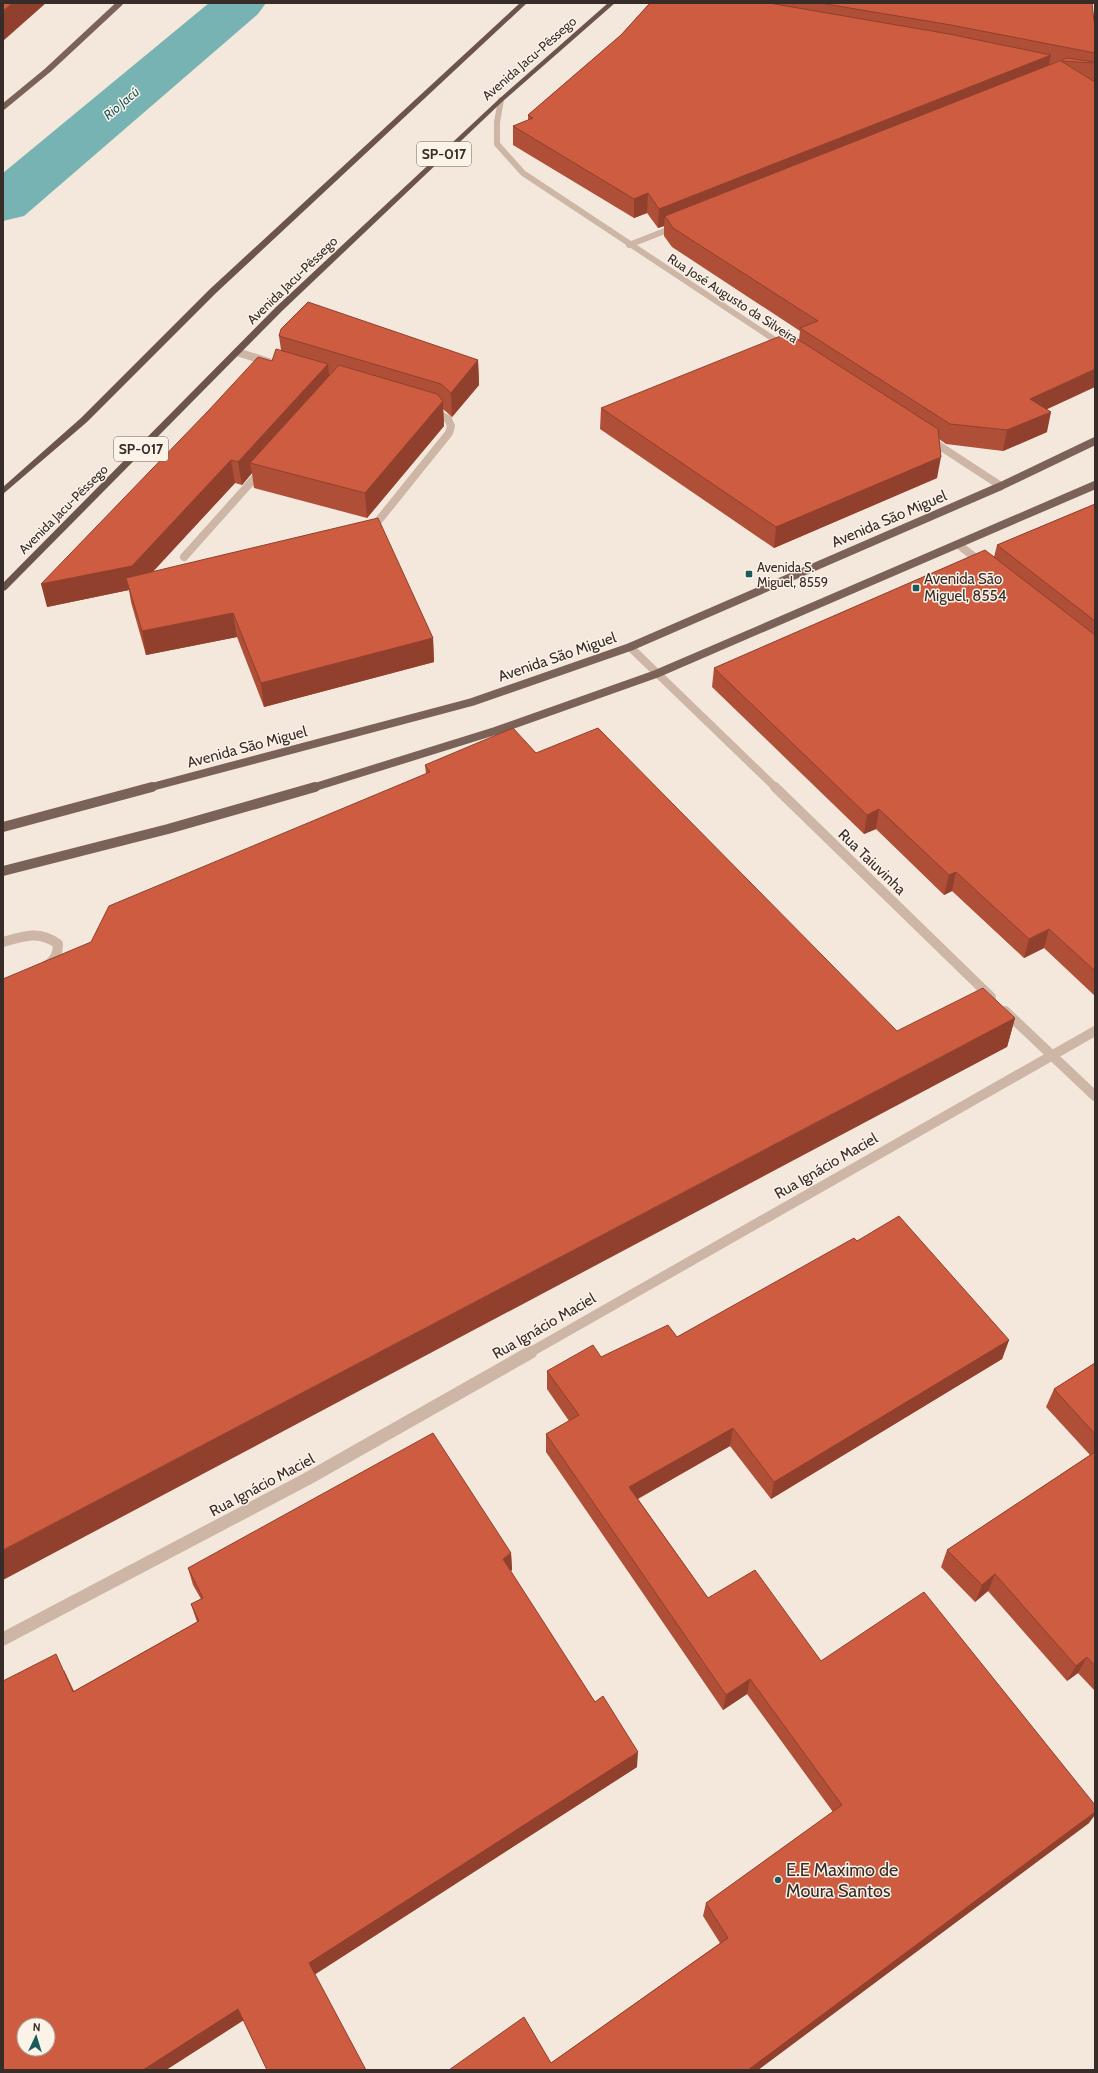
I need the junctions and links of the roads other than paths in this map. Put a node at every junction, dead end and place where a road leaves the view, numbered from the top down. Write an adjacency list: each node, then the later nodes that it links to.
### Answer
1 (120, 3): 5 (main road)
2 (524, 3): 17 (highway)
3 (612, 3): 4 (highway, Avenida Jacu-Pêssego / SP-017)
4 (501, 100): 7 (street, Rua José Augusto da Silveira); 9 (highway, Avenida Jacu-Pêssego / SP-017)
5 (3, 107)
6 (681, 224): 7 (street)
7 (629, 245): 8 (street, Rua José Augusto da Silveira)
8 (788, 348)
9 (237, 352): 10 (street); 22 (highway, Avenida Jacu-Pêssego / SP-017)
10 (274, 363)
11 (427, 410): 18 (street)
12 (921, 434): 16 (street)
13 (1095, 441): 16 (main road, Avenida São Miguel)
14 (267, 464): 20 (street)
15 (1095, 485): 19 (main road)
16 (1001, 486): 23 (main road, Avenida São Miguel)
17 (3, 491)
18 (366, 536)
19 (959, 545): 21 (street); 24 (main road)
20 (184, 557)
21 (990, 569)
22 (3, 588)
23 (630, 647): 24 (street, Rua Taiuvinha); 25 (main road, Avenida São Miguel)
24 (658, 673): 26 (main road); 30 (street, Rua Taiuvinha)
25 (3, 827)
26 (3, 871)
27 (3, 942): 28 (street)
28 (39, 970)
29 (1095, 1031): 30 (street, Rua Ignácio Maciel)
30 (1051, 1056): 31 (street, Rua Taiuvinha); 32 (street, Rua Ignácio Maciel)
31 (1095, 1096)
32 (3, 1639)

